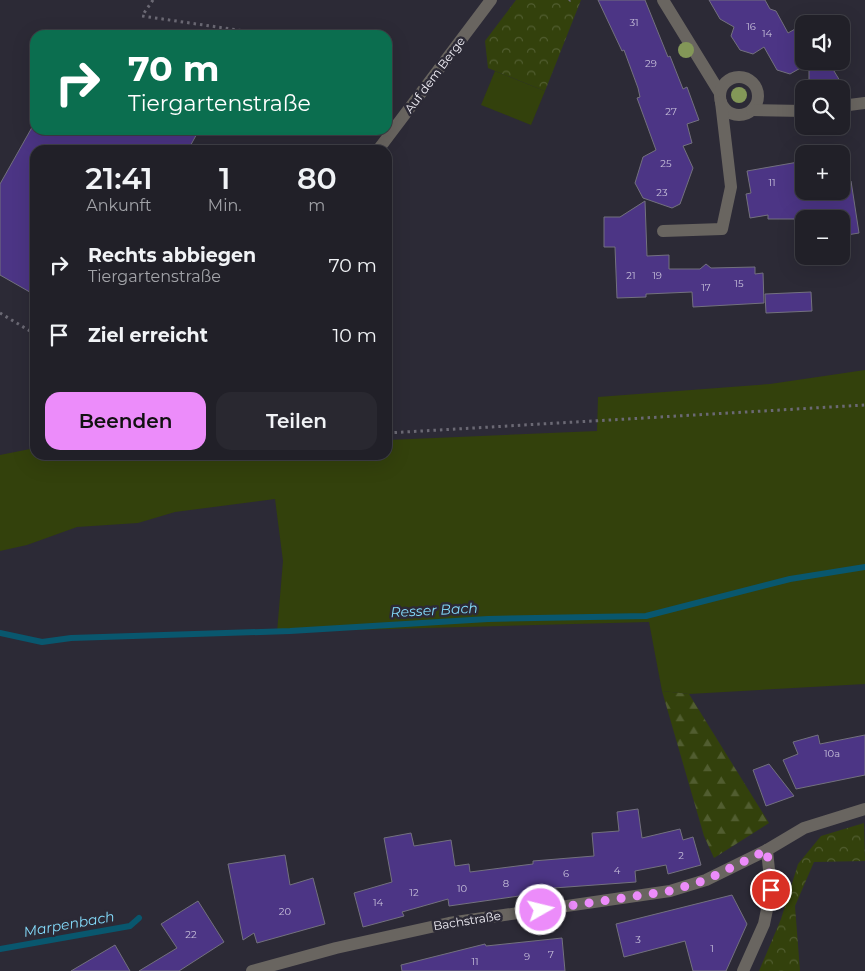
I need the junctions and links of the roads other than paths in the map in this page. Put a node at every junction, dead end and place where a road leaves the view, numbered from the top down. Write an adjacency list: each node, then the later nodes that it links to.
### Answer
1 (491, 0): 8 (street, Auf dem Berge)
2 (663, 0): 3 (street)
3 (720, 98): 6 (street); 6 (street); 11 (street)
4 (865, 103): 5 (street)
5 (850, 105)
6 (752, 110): 7 (street)
7 (795, 111)
8 (392, 131)
9 (389, 135): 10 (street, Auf dem Berge)
10 (382, 145)
11 (663, 231)
12 (865, 809): 13 (street, Bachstraße)
13 (767, 850): 14 (street, Bachstraße); 16 (street)
14 (280, 967): 15 (street, Bachstraße)
15 (252, 971)
16 (743, 971)

